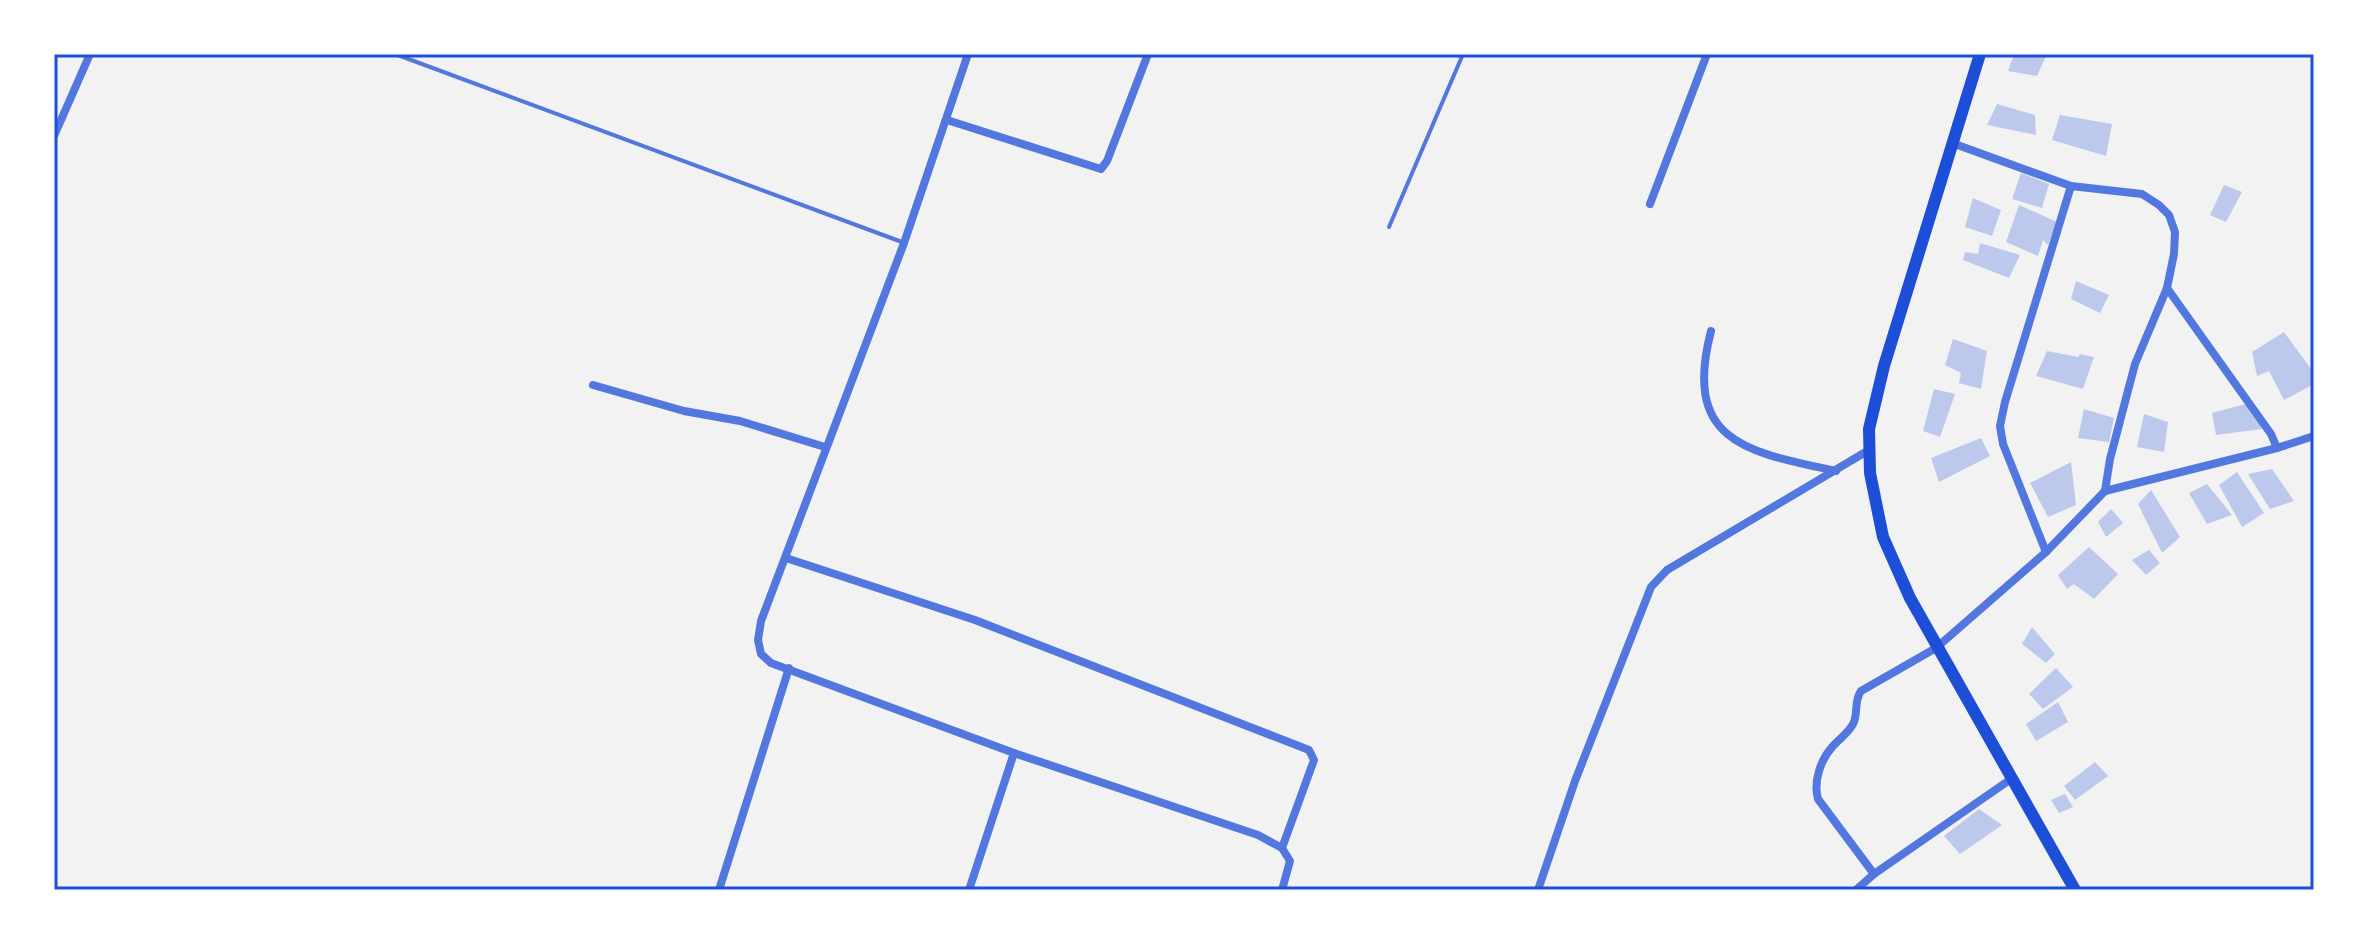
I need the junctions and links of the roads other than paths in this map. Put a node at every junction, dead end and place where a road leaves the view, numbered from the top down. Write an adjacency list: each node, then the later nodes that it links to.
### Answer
1 (90, 54): 9 (street)
2 (395, 54): 14 (lane)
3 (968, 54): 8 (street)
4 (1148, 54): 8 (street)
5 (1463, 54): 13 (lane)
6 (1707, 54): 12 (street)
7 (1980, 54): 10 (main road)
8 (947, 120): 14 (street)
9 (54, 136)
10 (1952, 143): 11 (street); 21 (main road)
11 (2071, 186): 15 (street); 24 (street)
12 (1650, 204)
13 (1389, 227)
14 (904, 243): 19 (street)
15 (2167, 288): 20 (street); 23 (street)
16 (1711, 331): 22 (street)
17 (593, 385): 19 (street)
18 (2314, 436): 20 (street)
19 (825, 447): 25 (street)
20 (2277, 448): 23 (street)
21 (1869, 450): 22 (street); 26 (main road)
22 (1837, 471): 35 (street)
23 (2105, 491): 24 (street)
24 (2046, 552): 26 (street)
25 (786, 558): 27 (street); 30 (street)
26 (1936, 648): 29 (main road); 31 (street)
27 (789, 668): 28 (street); 32 (street)
28 (1014, 753): 30 (street); 33 (street)
29 (2011, 779): 31 (street); 37 (main road)
30 (1282, 848): 34 (street)
31 (1874, 874): 36 (street)
32 (719, 890)
33 (969, 890)
34 (1282, 890)
35 (1538, 890)
36 (1856, 890)
37 (2075, 890)

